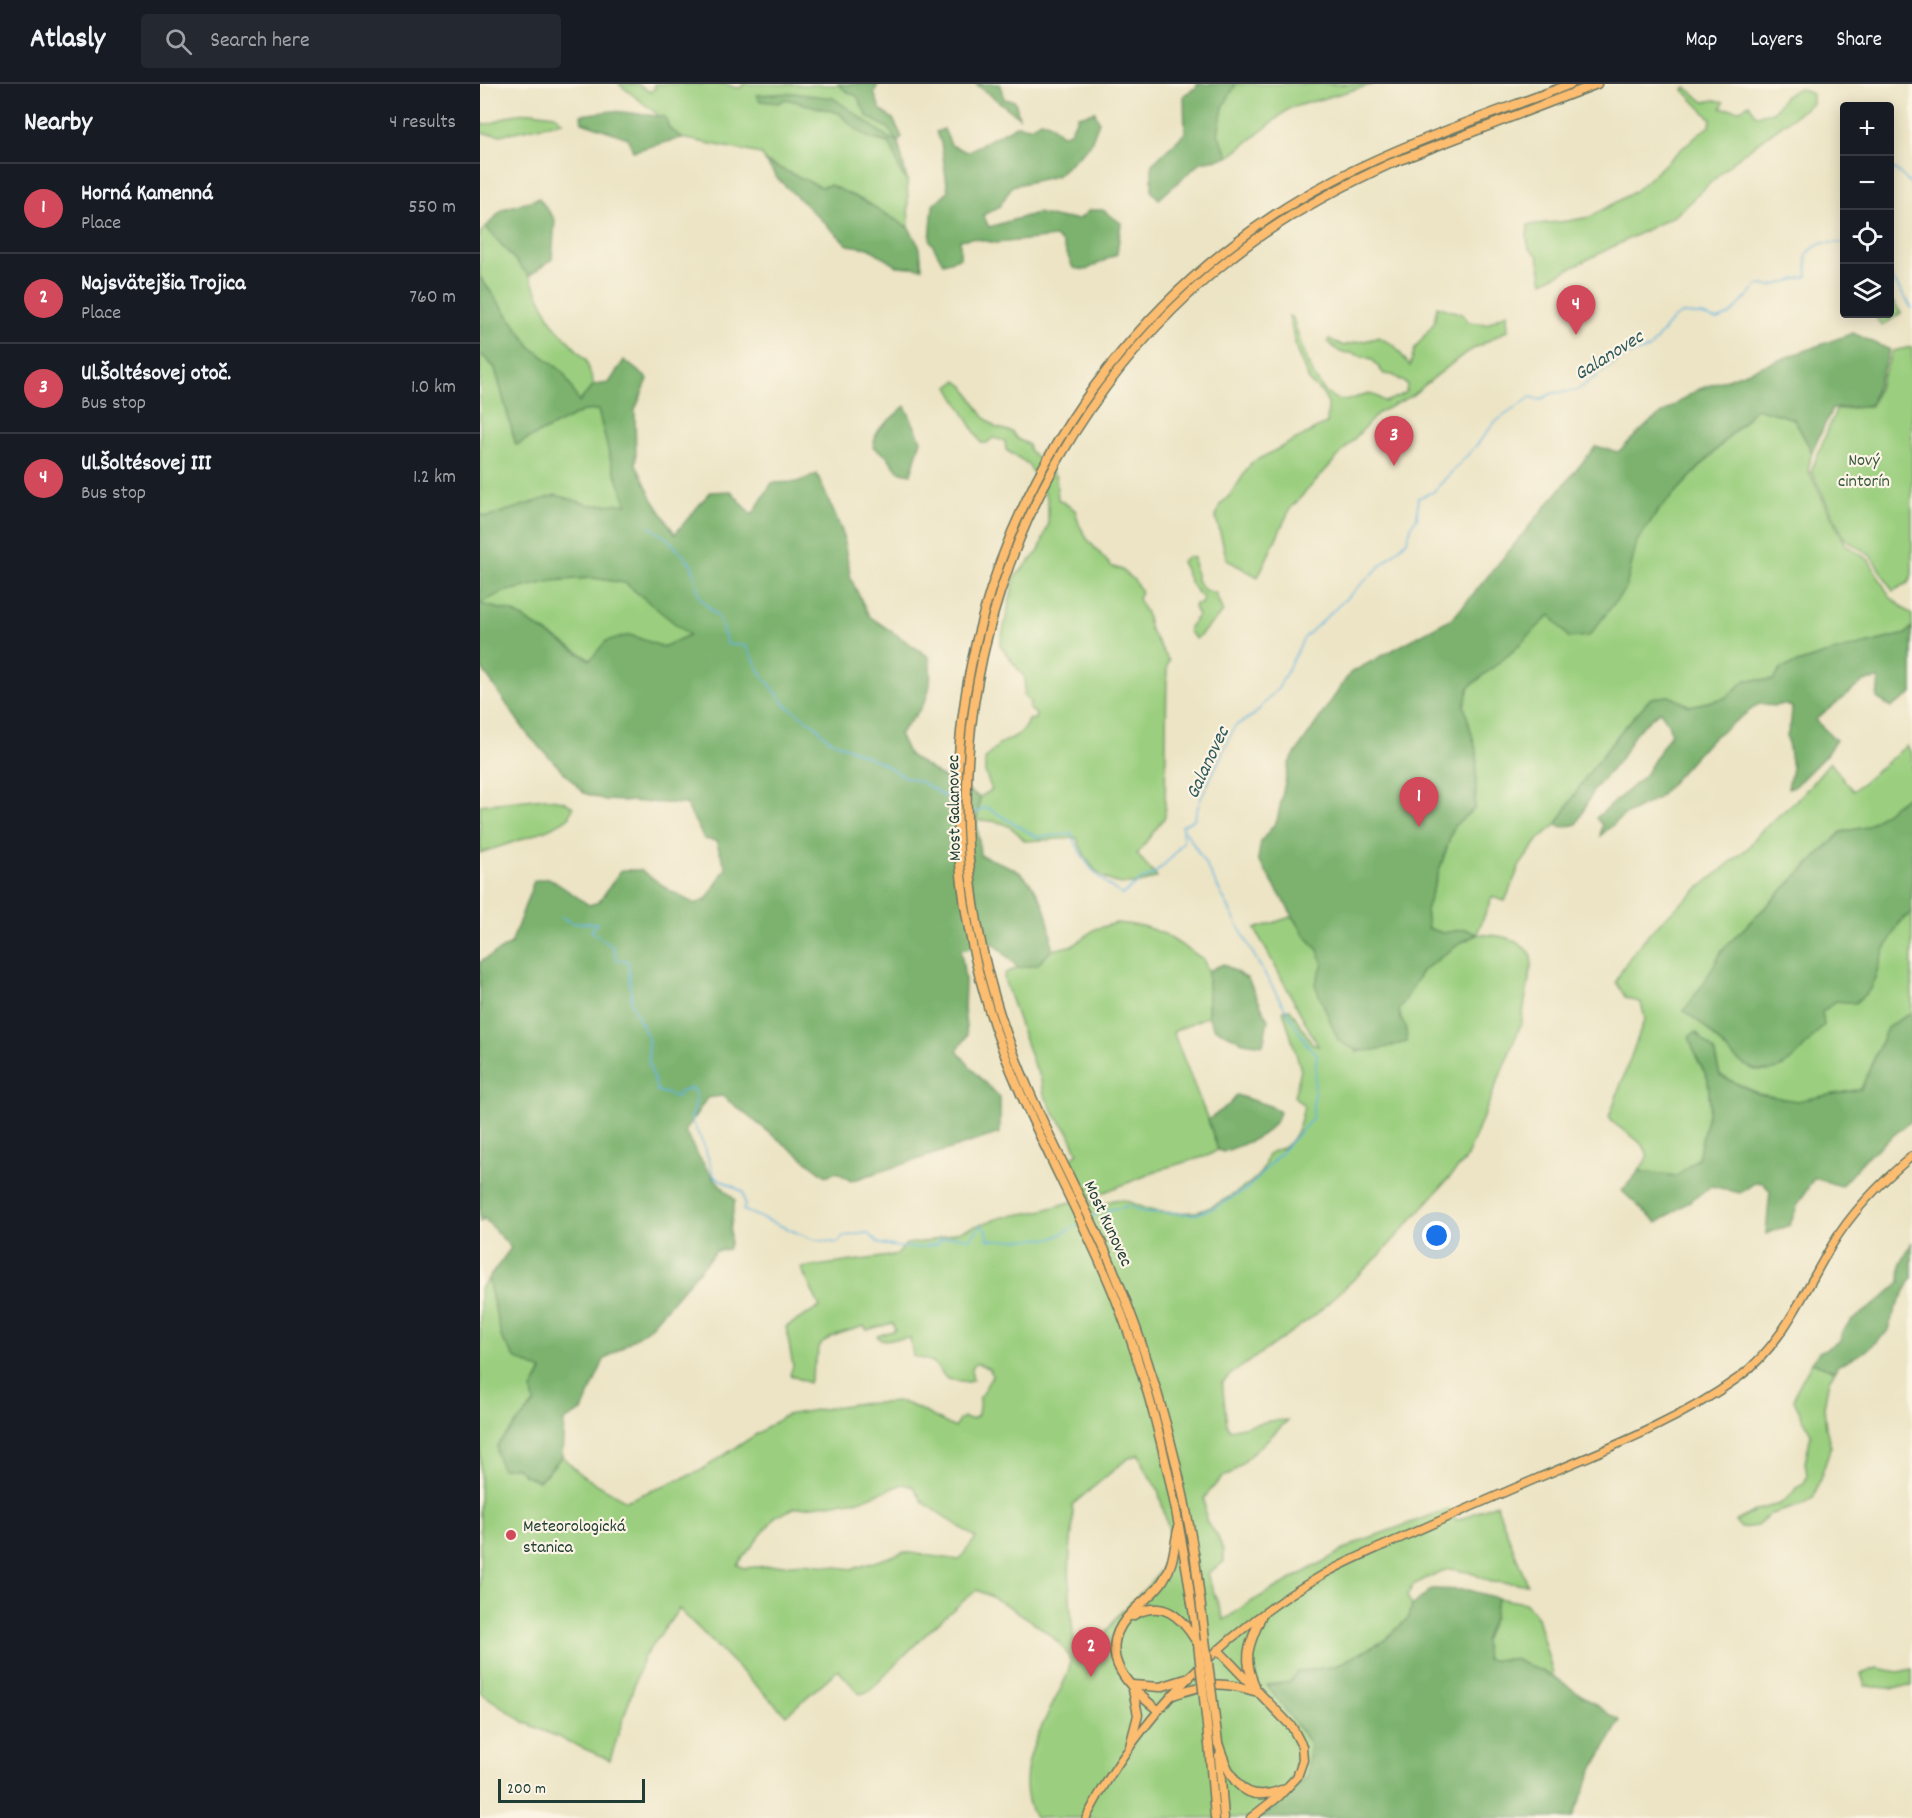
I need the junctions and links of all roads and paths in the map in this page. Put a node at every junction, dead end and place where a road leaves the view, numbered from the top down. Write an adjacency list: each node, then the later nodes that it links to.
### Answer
1 (1571, 84): 3 (highway, Most Galanovec)
2 (1597, 84): 3 (highway, Most Galanovec)
3 (975, 935): 5 (highway, Most Kunovec)
4 (1912, 1156): 8 (main road)
5 (1126, 1314): 6 (highway); 7 (highway)
6 (1180, 1524): 7 (highway); 9 (highway)
7 (1190, 1560): 10 (highway); 17 (highway, bridge)
8 (1261, 1617): 11 (main road); 14 (highway)
9 (1127, 1618): 10 (highway); 13 (highway)
10 (1198, 1644): 17 (highway, bridge)
11 (1218, 1650): 12 (main road); 14 (highway)
12 (1189, 1678): 13 (highway); 15 (main road)
13 (1132, 1685): 16 (highway); 18 (highway)
14 (1257, 1692): 15 (highway); 19 (highway)
15 (1173, 1695): 16 (main road)
16 (1158, 1710): 18 (main road)
17 (1214, 1744): 19 (highway); 21 (highway); 22 (highway)
18 (1130, 1746): 20 (main road)
19 (1287, 1788): 23 (highway)
20 (1086, 1818)
21 (1215, 1818)
22 (1224, 1818)
23 (1251, 1818)

